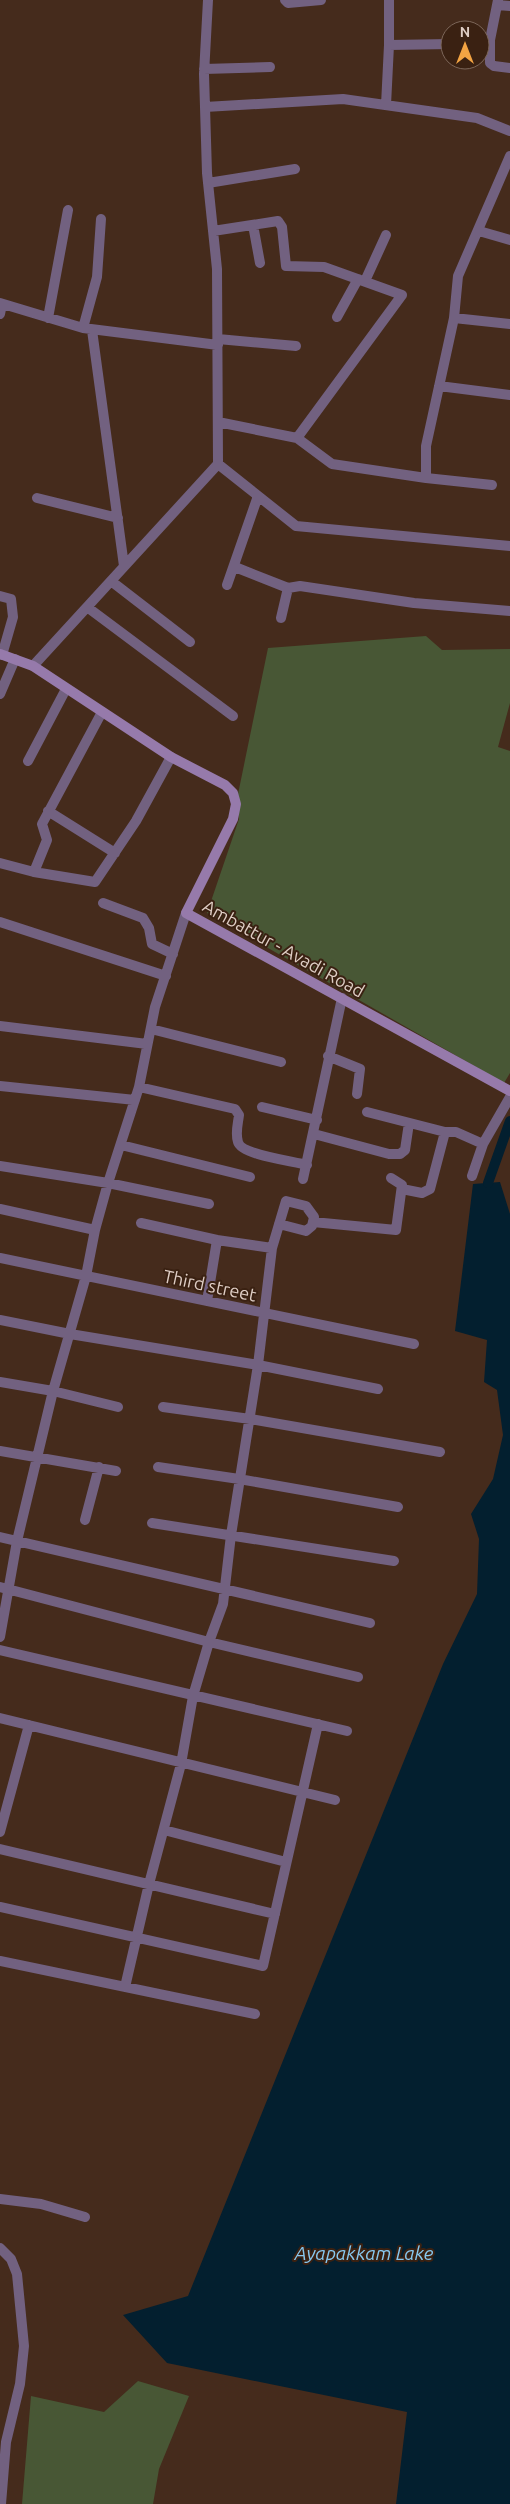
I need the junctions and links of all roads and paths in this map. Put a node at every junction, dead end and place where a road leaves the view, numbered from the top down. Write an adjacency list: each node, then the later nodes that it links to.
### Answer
1 (208, 0): 13 (street)
2 (285, 0): 3 (street)
3 (321, 0)
4 (389, 0): 9 (street)
5 (498, 2): 6 (street); 7 (street)
6 (510, 6)
7 (490, 25)
8 (440, 44): 9 (street)
9 (389, 45): 14 (street)
10 (490, 63): 12 (street)
11 (270, 67): 13 (street)
12 (510, 68)
13 (204, 69): 15 (street)
14 (386, 105): 15 (street); 16 (street)
15 (205, 106): 19 (street)
16 (510, 131)
17 (510, 156): 24 (street)
18 (295, 169): 19 (street)
19 (208, 183): 23 (street)
20 (68, 210): 31 (street)
21 (101, 219): 34 (street)
22 (253, 225): 23 (street); 27 (street); 28 (street)
23 (214, 231): 35 (street)
24 (479, 231): 26 (street); 32 (street)
25 (386, 235): 28 (street)
26 (510, 240)
27 (260, 263)
28 (362, 280): 30 (street); 40 (street)
29 (1, 307): 31 (street)
30 (337, 317)
31 (48, 318): 34 (street)
32 (454, 318): 33 (street); 37 (street)
33 (510, 324)
34 (88, 329): 35 (street); 46 (street)
35 (218, 342): 36 (street); 39 (street)
36 (296, 346)
37 (439, 386): 38 (street); 42 (street)
38 (510, 395)
39 (218, 422): 40 (street); 41 (street)
40 (296, 438): 42 (street)
41 (218, 464): 44 (street); 48 (street)
42 (426, 478): 43 (street)
43 (492, 485)
44 (258, 496): 47 (street); 49 (street)
45 (38, 498): 46 (street)
46 (118, 518): 48 (street)
47 (510, 546)
48 (124, 566): 50 (street)
49 (235, 567): 51 (street); 52 (street)
50 (111, 581): 54 (street); 57 (street)
51 (227, 585)
52 (288, 588): 55 (street); 56 (street)
53 (0, 596): 58 (street)
54 (87, 607): 60 (street); 64 (street)
55 (510, 611)
56 (281, 618)
57 (190, 642)
58 (1, 654): 59 (street, Ambattur - Avadi Road)
59 (15, 659): 60 (street, Ambattur - Avadi Road); 62 (street)
60 (33, 666): 61 (street, Ambattur - Avadi Road)
61 (66, 689): 63 (street, Ambattur - Avadi Road); 66 (street)
62 (0, 694)
63 (102, 712): 65 (street, Ambattur - Avadi Road); 67 (street)
64 (233, 716)
65 (171, 758): 68 (street); 72 (street, Ambattur - Avadi Road)
66 (28, 761)
67 (48, 811): 68 (street); 70 (street)
68 (115, 853): 70 (street)
69 (0, 863): 70 (street)
70 (34, 872)
71 (103, 903): 74 (street)
72 (186, 913): 74 (street); 76 (street, Ambattur - Avadi Road)
73 (0, 922): 75 (street)
74 (173, 954): 75 (street)
75 (166, 976): 78 (street)
76 (342, 998): 80 (street); 84 (street, Ambattur - Avadi Road)
77 (0, 1026): 79 (street)
78 (151, 1029): 79 (street); 81 (street)
79 (147, 1044): 83 (street)
80 (328, 1056): 85 (street); 90 (street)
81 (281, 1062)
82 (0, 1086): 87 (street)
83 (139, 1087): 87 (street); 96 (street)
84 (510, 1091)
85 (357, 1094)
86 (510, 1097): 94 (street)
87 (135, 1100): 95 (street)
88 (262, 1106): 90 (street)
89 (366, 1112): 91 (street)
90 (317, 1120): 93 (street)
91 (409, 1123): 92 (street); 93 (street)
92 (444, 1132): 94 (street); 103 (street)
93 (314, 1134): 96 (street)
94 (483, 1144): 99 (street)
95 (122, 1145): 98 (street); 102 (street)
96 (307, 1165): 101 (street)
97 (0, 1166): 102 (street)
98 (250, 1176)
99 (472, 1176)
100 (391, 1178): 103 (street)
101 (303, 1179)
102 (108, 1183): 104 (street); 109 (street)
103 (402, 1189): 106 (street)
104 (209, 1204)
105 (0, 1209): 109 (street)
106 (313, 1222): 108 (street); 108 (street)
107 (141, 1223): 110 (street)
108 (279, 1224): 111 (street)
109 (95, 1230): 113 (street)
110 (218, 1240): 111 (street); 114 (street)
111 (272, 1248): 115 (street)
112 (0, 1258): 113 (street, Third street)
113 (86, 1276): 114 (street, Third street); 117 (street)
114 (207, 1301): 115 (street, Third street)
115 (263, 1312): 118 (street, Third street); 119 (street)
116 (0, 1320): 117 (street)
117 (70, 1334): 119 (street); 122 (street)
118 (414, 1344)
119 (258, 1364): 121 (street); 125 (street)
120 (0, 1382): 122 (street)
121 (378, 1389)
122 (53, 1391): 123 (street); 128 (street)
123 (118, 1407)
124 (163, 1408): 125 (street)
125 (250, 1419): 127 (street); 132 (street)
126 (0, 1451): 128 (street)
127 (440, 1452)
128 (37, 1456): 129 (street); 138 (street)
129 (99, 1467): 131 (street); 134 (street)
130 (158, 1468): 132 (street)
131 (116, 1471)
132 (239, 1479): 133 (street); 136 (street)
133 (398, 1507)
134 (85, 1520)
135 (152, 1523): 136 (street)
136 (231, 1535): 139 (street); 141 (street)
137 (0, 1537): 138 (street)
138 (17, 1541): 140 (street); 141 (street)
139 (394, 1561)
140 (4, 1588): 143 (street); 144 (street)
141 (225, 1589): 142 (street); 144 (street)
142 (370, 1623)
143 (0, 1638)
144 (208, 1642): 146 (street); 147 (street)
145 (0, 1650): 147 (street)
146 (358, 1677)
147 (194, 1696): 149 (street); 152 (street)
148 (0, 1718): 150 (street)
149 (318, 1724): 151 (street); 153 (street)
150 (29, 1725): 152 (street); 156 (street)
151 (347, 1731)
152 (181, 1764): 153 (street); 155 (street)
153 (302, 1793): 154 (street); 158 (street)
154 (335, 1800)
155 (164, 1830): 158 (street); 159 (street)
156 (0, 1832)
157 (0, 1848): 159 (street)
158 (286, 1862): 161 (street)
159 (149, 1884): 161 (street); 162 (street)
160 (0, 1907): 162 (street)
161 (275, 1914): 162 (street)
162 (137, 1938): 164 (street)
163 (0, 1961): 164 (street)
164 (125, 1987): 165 (street)
165 (255, 2014)
166 (0, 2199): 167 (street)
167 (85, 2217)
168 (0, 2248): 169 (street)
169 (1, 2504)

